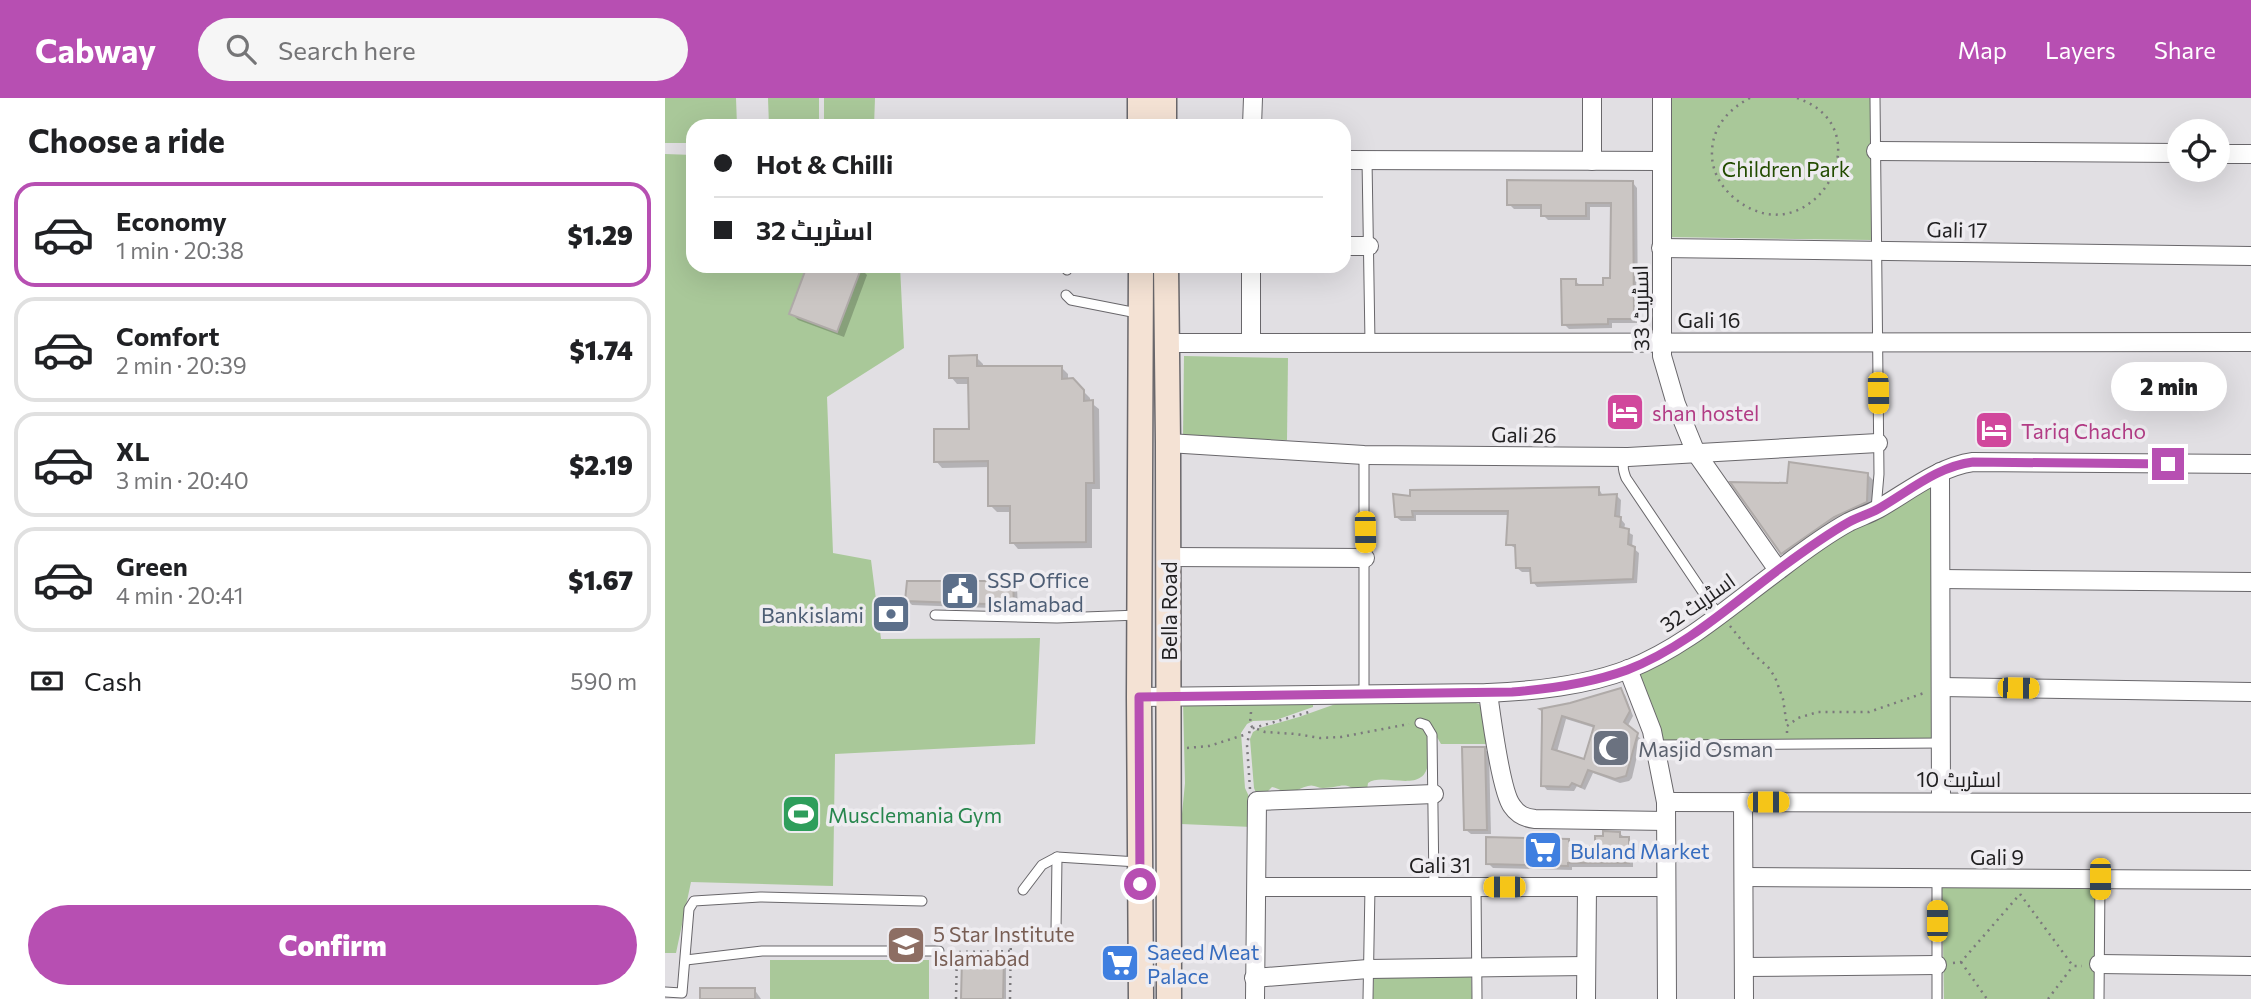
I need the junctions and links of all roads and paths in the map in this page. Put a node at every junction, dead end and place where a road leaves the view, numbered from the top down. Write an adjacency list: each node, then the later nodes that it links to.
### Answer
1 (1140, 98): 9 (street)
2 (1164, 98): 10 (street)
3 (1253, 98): 11 (street)
4 (1593, 98): 18 (street)
5 (1662, 98): 19 (street, اسٹریٹ 33)
6 (1750, 98): 7 (path)
7 (1797, 98)
8 (1875, 98): 12 (lane)
9 (1140, 119)
10 (1164, 119)
11 (1252, 119)
12 (1876, 151): 13 (street); 23 (lane)
13 (2167, 153)
14 (2230, 154): 15 (street)
15 (2251, 154)
16 (1351, 160): 17 (street)
17 (1367, 160): 18 (street); 21 (lane)
18 (1592, 161): 19 (street)
19 (1662, 161): 22 (street, اسٹریٹ 33)
20 (1351, 246): 21 (street)
21 (1369, 246): 30 (lane)
22 (1661, 247): 23 (street, Gali 17); 31 (street, اسٹریٹ 33)
23 (1876, 251): 24 (street, Gali 17); 32 (lane)
24 (2251, 256)
25 (1141, 273): 29 (street, Bella Road)
26 (1166, 273): 34 (street, Bella Road)
27 (1251, 273): 35 (street)
28 (1066, 295): 29 (lane)
29 (1141, 314): 42 (street, Bella Road)
30 (1370, 342): 31 (street, Gali 16); 35 (street, Gali 16)
31 (1662, 342): 32 (street, Gali 16); 38 (street, اسٹریٹ 33)
32 (1877, 342): 33 (street, Gali 16); 37 (lane)
33 (2251, 342)
34 (1167, 343): 35 (street, Gali 16); 36 (street, Bella Road)
35 (1251, 343)
36 (1168, 443): 39 (street, Gali 26); 43 (street, Bella Road)
37 (1878, 443): 38 (street, Gali 26); 45 (lane)
38 (1696, 453): 40 (street, Gali 26); 48 (street, اسٹریٹ 33)
39 (1364, 455): 40 (street, Gali 26); 47 (lane)
40 (1621, 461): 53 (lane)
41 (2251, 464): 44 (street, اسٹریٹ 32)
42 (1140, 469): 43 (street); 52 (street, Bella Road)
43 (1168, 469): 46 (street, Bella Road)
44 (1940, 472): 45 (street, اسٹریٹ 32); 49 (street)
45 (1875, 511): 48 (street, اسٹریٹ 32)
46 (1168, 557): 47 (street); 61 (street, Bella Road)
47 (1365, 558): 58 (lane)
48 (1778, 570): 53 (street, اسٹریٹ 32)
49 (1941, 579): 50 (street); 55 (street)
50 (2251, 582)
51 (935, 615): 52 (lane)
52 (1139, 615): 60 (street, Bella Road)
53 (1720, 615): 54 (street, اسٹریٹ 32); 64 (path)
54 (1628, 669): 57 (street, اسٹریٹ 32); 69 (street)
55 (1941, 690): 56 (street); 64 (path); 67 (street)
56 (2251, 692)
57 (1488, 693): 58 (street, اسٹریٹ 32); 77 (street)
58 (1363, 695): 59 (street, اسٹریٹ 32)
59 (1258, 696): 61 (street, اسٹریٹ 32); 65 (path)
60 (1139, 697): 61 (street, اسٹریٹ 32); 79 (street, Bella Road)
61 (1168, 697): 70 (street, Bella Road)
62 (1315, 709): 65 (path)
63 (1420, 723): 65 (path); 71 (lane)
64 (1787, 726): 68 (path)
65 (1252, 727): 66 (path)
66 (1247, 734): 70 (path); 72 (path)
67 (1941, 743): 68 (lane); 73 (street)
68 (1786, 744): 69 (lane)
69 (1655, 745): 74 (street)
70 (1168, 748): 113 (street, Bella Road)
71 (1434, 794): 72 (street); 87 (lane)
72 (1257, 801): 85 (street)
73 (1941, 801): 75 (street, اسٹریٹ 10); 76 (street, اسٹریٹ 10)
74 (1666, 802): 75 (street, اسٹریٹ 10); 77 (street)
75 (1744, 802): 80 (street)
76 (2251, 803)
77 (1666, 821): 90 (street)
78 (1057, 858): 79 (lane); 91 (lane); 93 (lane)
79 (1140, 862): 112 (street, Bella Road)
80 (1744, 877): 81 (street, Gali 9); 105 (street)
81 (1937, 878): 84 (street, Gali 9); 100 (lane)
82 (2100, 879): 83 (street, Gali 9); 84 (street, Gali 9); 99 (lane)
83 (2251, 880)
84 (2020, 886): 98 (path); 101 (path)
85 (1257, 887): 86 (street, Gali 31); 107 (street)
86 (1370, 887): 87 (street, Gali 31); 106 (lane)
87 (1434, 887): 88 (street, Gali 31)
88 (1476, 887): 89 (street, Gali 31); 103 (lane)
89 (1587, 887): 90 (street, Gali 31); 104 (street)
90 (1665, 887): 118 (street)
91 (1023, 890)
92 (922, 901): 97 (lane)
93 (1056, 931)
94 (1011, 932): 96 (path)
95 (939, 951): 97 (lane)
96 (1011, 951): 110 (path); 111 (path)
97 (686, 960): 109 (lane)
98 (1961, 962): 100 (path); 121 (path)
99 (2099, 964): 101 (path); 102 (street); 123 (lane)
100 (1937, 965): 105 (street); 120 (lane)
101 (2073, 966): 122 (path)
102 (2251, 966)
103 (1476, 967): 104 (street); 106 (street); 116 (lane)
104 (1586, 967): 117 (street)
105 (1744, 967): 119 (street)
106 (1368, 969): 107 (street); 115 (lane)
107 (1254, 978): 114 (street)
108 (665, 992): 109 (lane)
109 (684, 996)
110 (956, 999)
111 (1010, 999)
112 (1141, 999)
113 (1169, 999)
114 (1255, 999)
115 (1368, 999)
116 (1477, 999)
117 (1586, 999)
118 (1667, 999)
119 (1744, 999)
120 (1937, 999)
121 (1987, 999)
122 (2047, 999)
123 (2099, 999)

